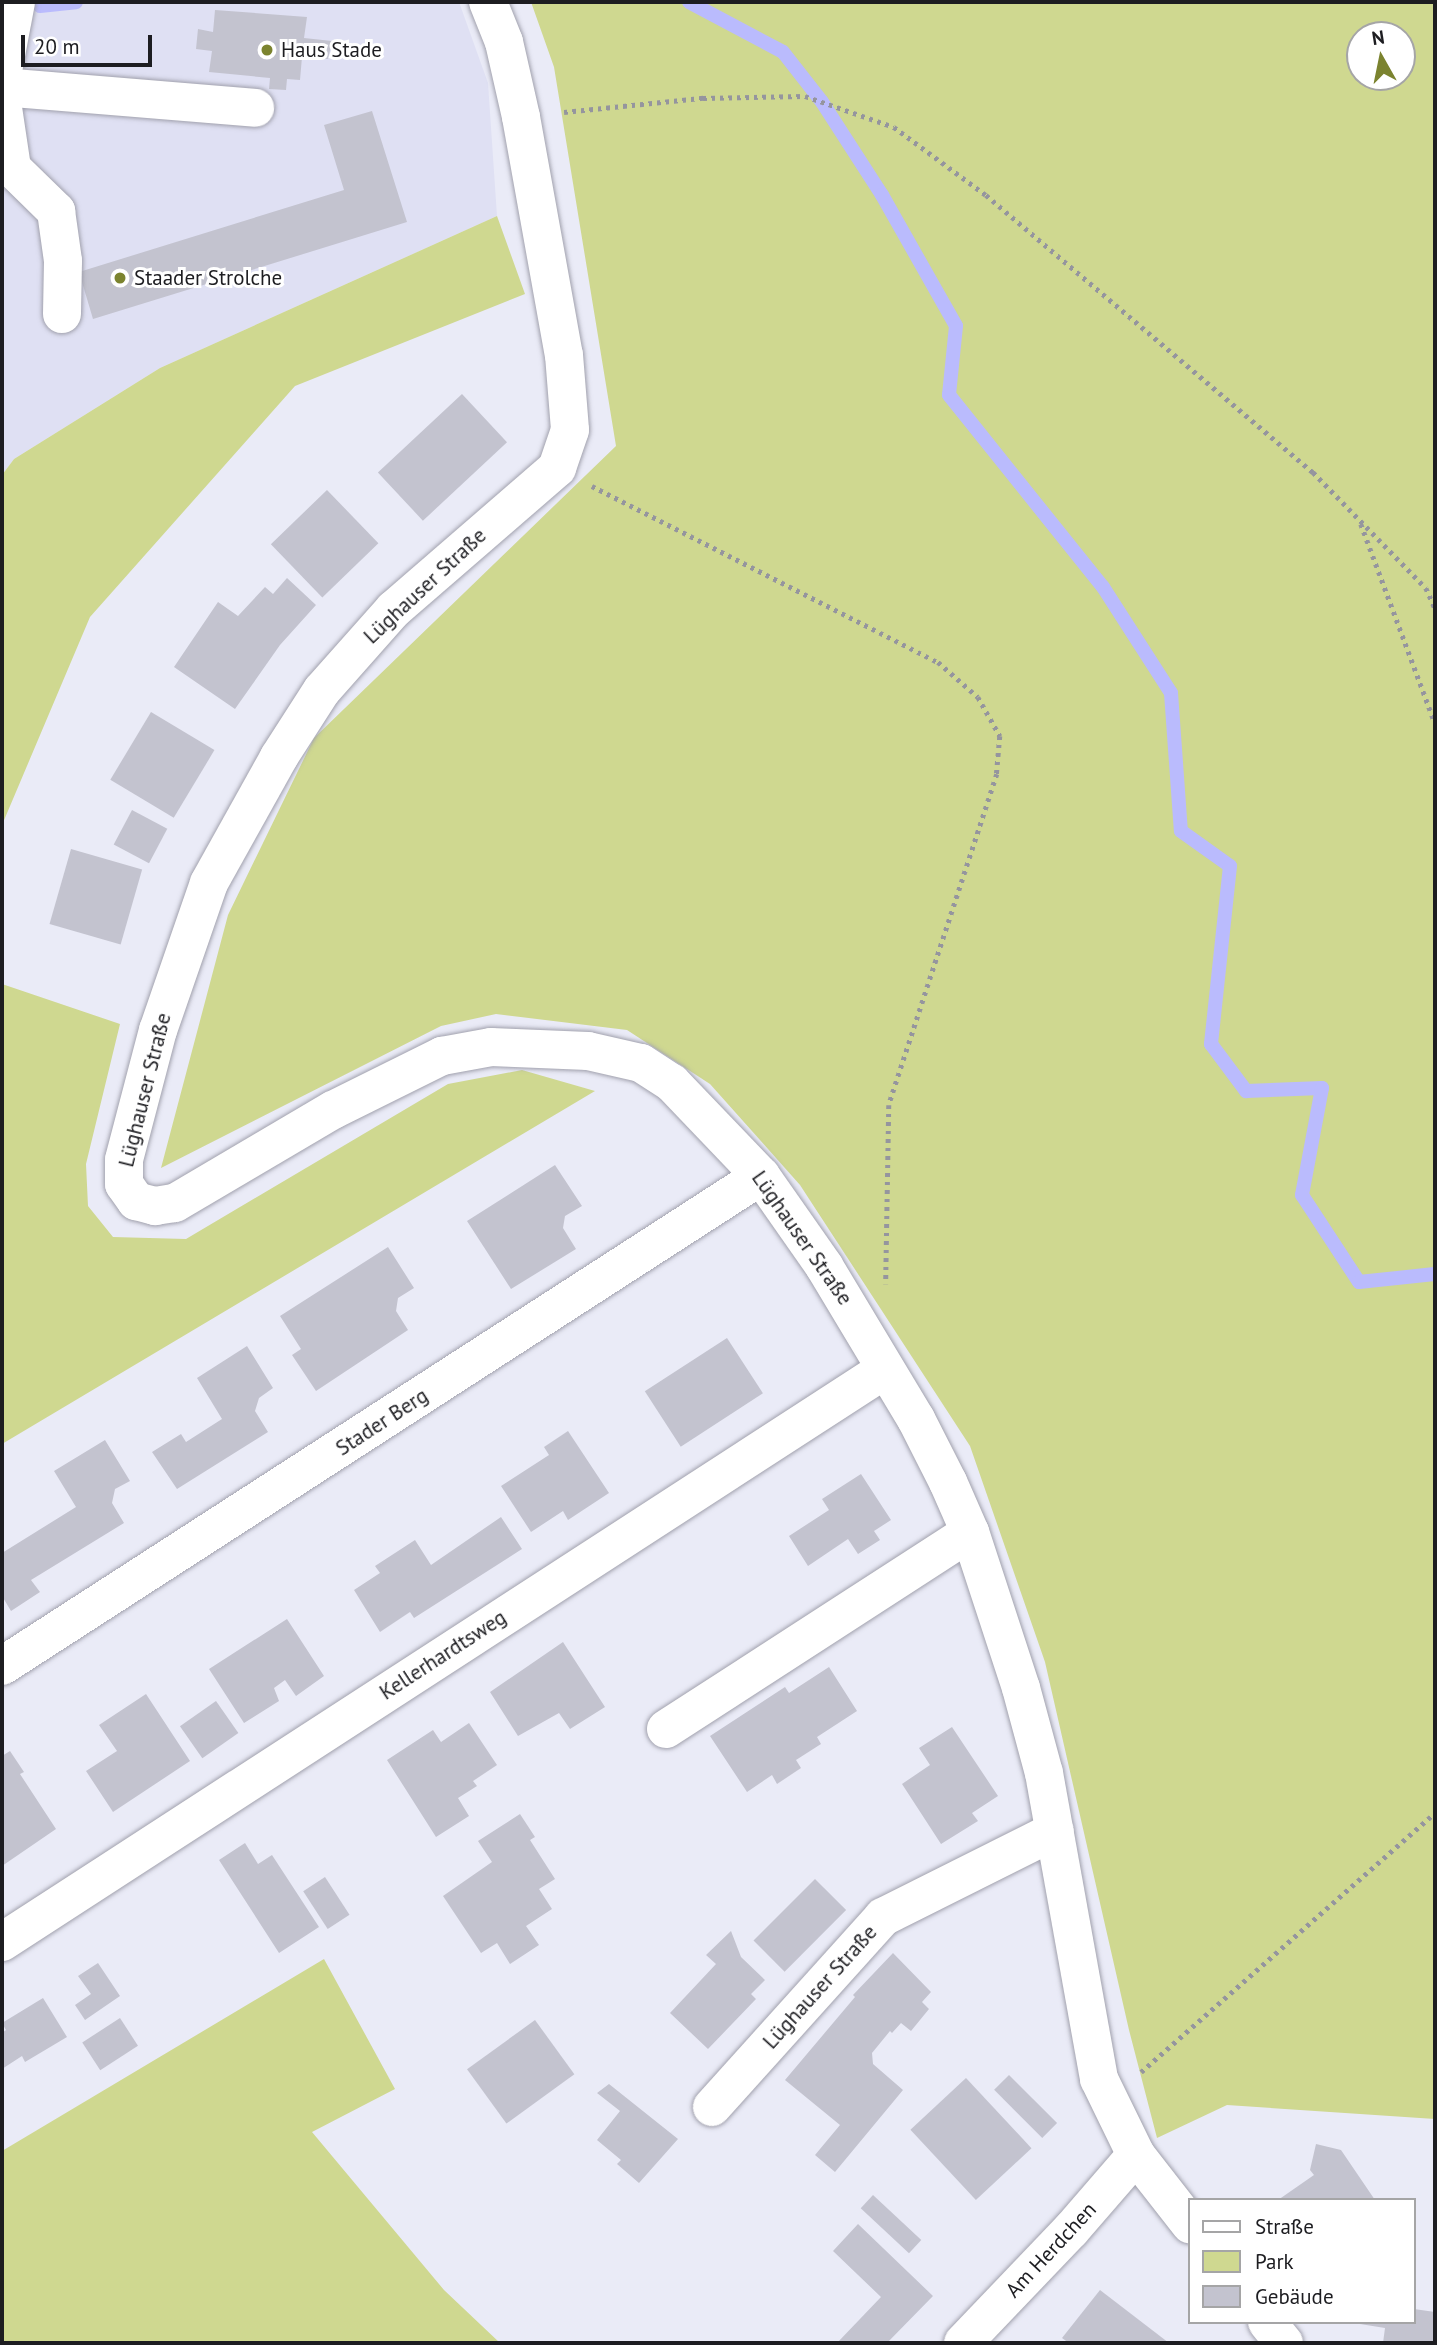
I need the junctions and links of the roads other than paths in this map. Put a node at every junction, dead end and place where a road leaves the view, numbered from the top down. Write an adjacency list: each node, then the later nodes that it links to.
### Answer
1 (16, 2): 3 (street)
2 (488, 2): 8 (street, Lüghauser Straße)
3 (2, 76)
4 (2, 87): 6 (street)
5 (2, 101): 7 (street)
6 (255, 108)
7 (62, 314)
8 (761, 1176): 9 (street, Lüghauser Straße); 11 (street, Stader Berg)
9 (884, 1370): 10 (street, Lüghauser Straße); 14 (street, Kellerhardtsweg)
10 (970, 1532): 12 (street); 13 (street, Lüghauser Straße)
11 (2, 1666)
12 (666, 1729)
13 (1055, 1831): 15 (street, Lüghauser Straße); 16 (street, Lüghauser Straße)
14 (2, 1942)
15 (712, 2106)
16 (1136, 2155): 17 (street, Lüghauser Straße); 19 (street, Am Herdchen)
17 (1188, 2221)
18 (1269, 2324): 20 (street)
19 (963, 2343)
20 (1284, 2343)

